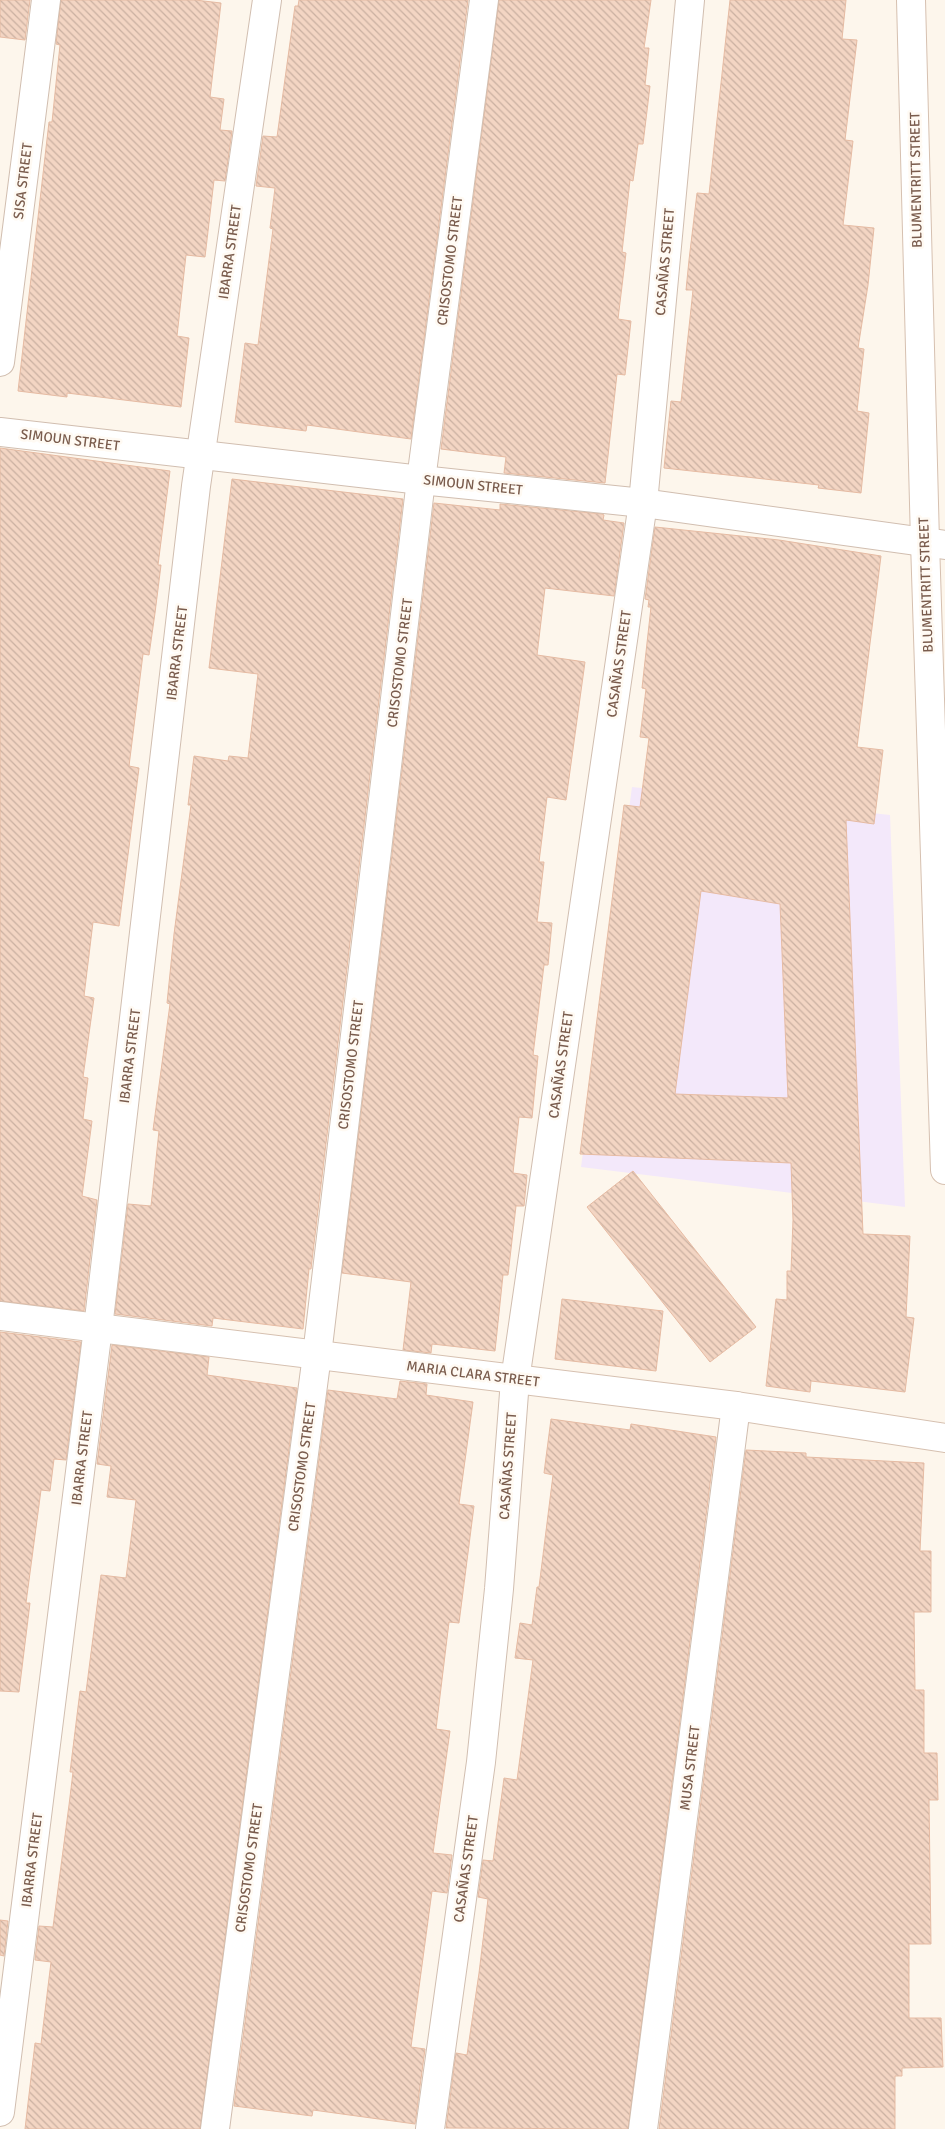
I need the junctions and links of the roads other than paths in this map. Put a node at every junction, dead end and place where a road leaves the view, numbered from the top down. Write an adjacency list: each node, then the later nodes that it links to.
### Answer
1 (46, 0): 6 (street, SISA STREET)
2 (267, 0): 8 (street, IBARRA STREET)
3 (484, 0): 9 (street, CRISOSTOMO STREET)
4 (690, 0): 10 (street, CASAÑAS STREET)
5 (911, 0): 11 (street, BLUMENTRITT STREET)
6 (0, 362)
7 (0, 432): 8 (street, SIMOUN STREET)
8 (200, 455): 9 (street, SIMOUN STREET); 14 (street, IBARRA STREET)
9 (421, 480): 10 (street, SIMOUN STREET); 15 (street, CRISOSTOMO STREET)
10 (643, 503): 11 (street, SIMOUN STREET); 16 (street, CASAÑAS STREET)
11 (935, 543): 12 (street, BLUMENTRITT STREET)
12 (945, 1170)
13 (0, 1316): 14 (street, MARIA CLARA STREET)
14 (98, 1328): 15 (street, MARIA CLARA STREET); 19 (street, IBARRA STREET)
15 (317, 1355): 16 (street, MARIA CLARA STREET); 20 (street, CRISOSTOMO STREET)
16 (515, 1380): 17 (street, MARIA CLARA STREET); 21 (street, CASAÑAS STREET)
17 (736, 1406): 18 (street, MARIA CLARA STREET); 22 (street, MUSA STREET)
18 (945, 1438)
19 (0, 2112)
20 (214, 2129)
21 (430, 2129)
22 (643, 2129)

